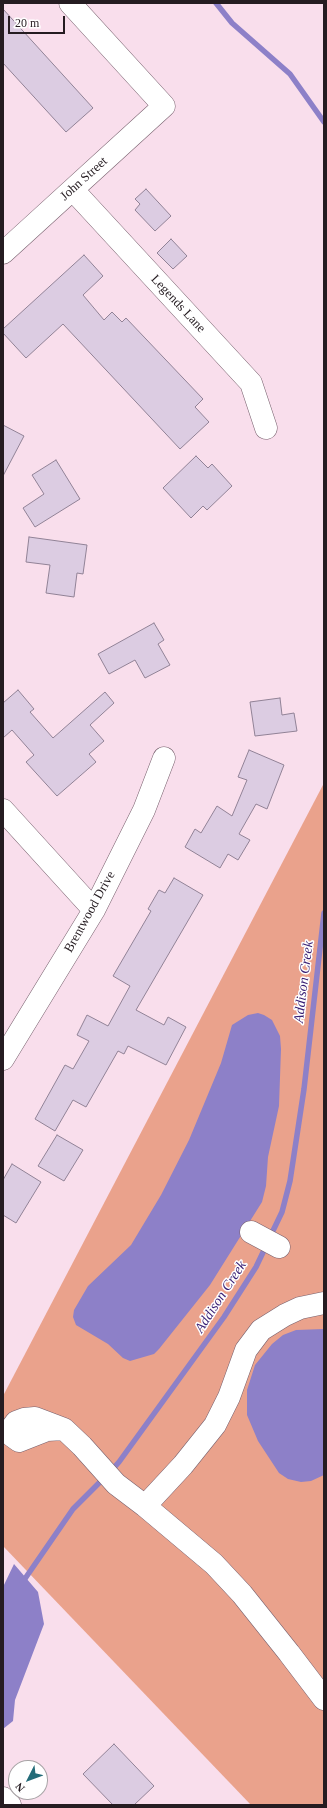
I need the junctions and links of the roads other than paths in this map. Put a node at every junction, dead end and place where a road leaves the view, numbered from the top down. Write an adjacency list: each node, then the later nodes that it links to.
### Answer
1 (70, 3): 2 (street, John Street)
2 (72, 190): 3 (street, John Street); 4 (street, Legends Lane)
3 (3, 252)
4 (266, 428)
5 (164, 758): 7 (street, Brentwood Drive)
6 (3, 810): 7 (street)
7 (94, 910): 8 (street, Brentwood Drive)
8 (3, 1059)
9 (254, 1234): 10 (street)
10 (279, 1247)
11 (324, 1303): 13 (street)
12 (64, 1429): 13 (street)
13 (146, 1506): 14 (street)
14 (324, 1699)
15 (3, 1798): 16 (street)
16 (10, 1805)

